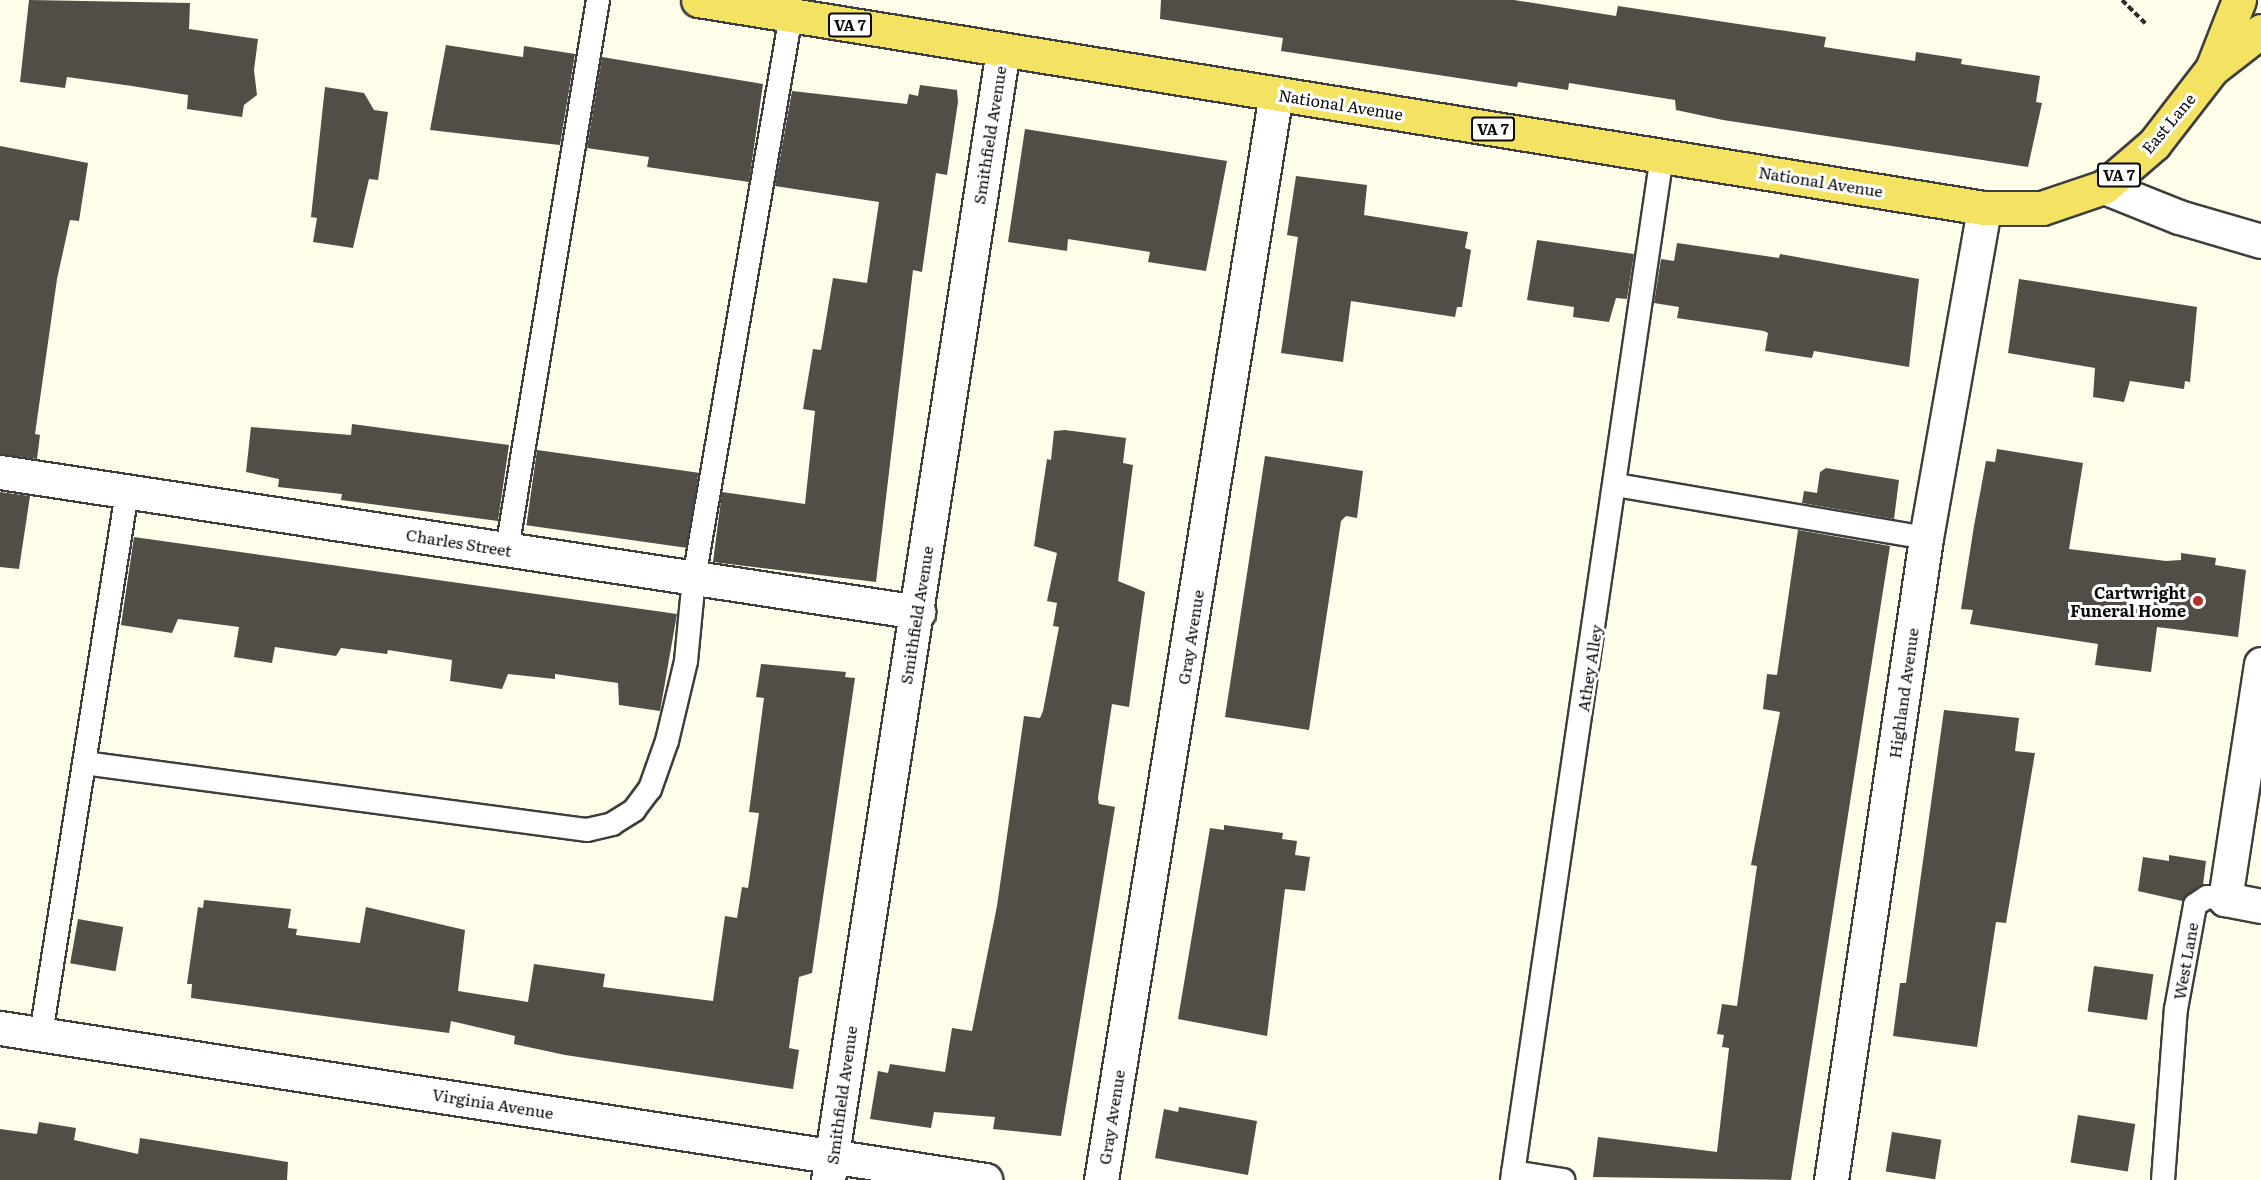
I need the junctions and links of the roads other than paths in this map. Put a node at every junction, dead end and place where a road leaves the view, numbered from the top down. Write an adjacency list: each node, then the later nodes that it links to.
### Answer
1 (598, 0): 17 (lane)
2 (698, 0): 4 (main road, National Avenue / VA 7)
3 (2239, 0): 7 (main road, East Lane / VA 7)
4 (791, 15): 6 (main road, National Avenue / VA 7); 18 (lane)
5 (2261, 31): 7 (main road, East Lane / VA 7)
6 (1003, 50): 8 (main road, National Avenue / VA 7); 19 (street, Smithfield Avenue)
7 (2212, 69): 10 (main road, East Lane / VA 7)
8 (1276, 94): 9 (main road, National Avenue / VA 7); 29 (street, Gray Avenue)
9 (1662, 156): 11 (main road, National Avenue / VA 7); 14 (lane, Athey Alley)
10 (2103, 187): 11 (main road, East Lane / VA 7); 12 (street)
11 (1984, 208): 16 (street, Highland Avenue)
12 (2261, 241)
13 (0, 472): 15 (street, Charles Street)
14 (1616, 485): 16 (lane); 27 (lane, Athey Alley)
15 (127, 492): 17 (street, Charles Street); 21 (lane)
16 (1926, 538): 31 (street, Highland Avenue)
17 (507, 549): 18 (street, Charles Street)
18 (694, 578): 19 (street, Charles Street); 21 (lane)
19 (918, 612): 26 (street, Smithfield Avenue)
20 (2261, 664): 22 (street)
21 (84, 763): 25 (lane)
22 (2225, 899): 23 (street); 32 (lane, West Lane)
23 (2261, 906)
24 (0, 1028): 25 (street, Virginia Avenue)
25 (41, 1034): 26 (street, Virginia Avenue)
26 (831, 1168): 28 (street, Virginia Avenue)
27 (1513, 1176): 30 (lane)
28 (985, 1180)
29 (1101, 1180)
30 (1563, 1180)
31 (1831, 1180)
32 (2163, 1180)

